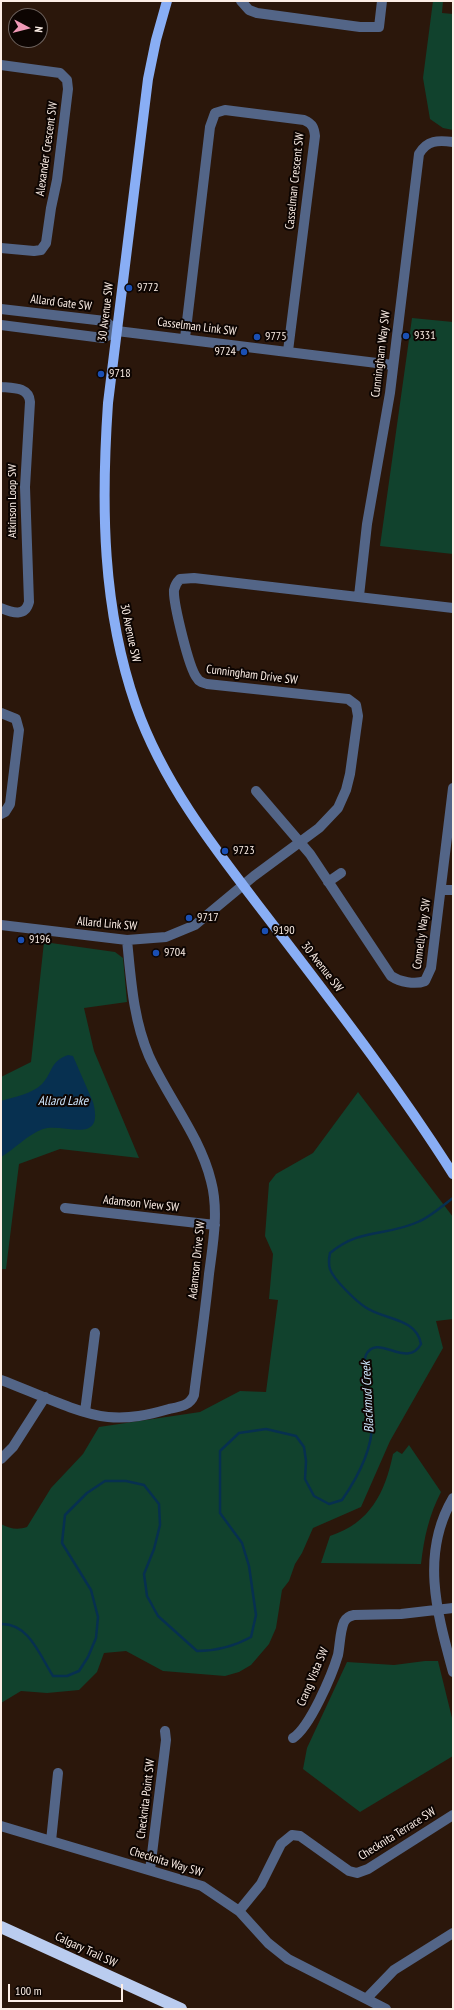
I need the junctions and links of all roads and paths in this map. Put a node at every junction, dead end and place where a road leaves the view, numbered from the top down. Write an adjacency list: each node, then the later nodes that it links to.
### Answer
1 (167, 1): 9 (main road, 30 Avenue SW)
2 (241, 1): 3 (street)
3 (382, 1)
4 (1, 65): 6 (street, Alexander Crescent SW)
5 (453, 142): 12 (street, Cunningham Way SW)
6 (1, 248)
7 (1, 309): 9 (street, Allard Gate SW)
8 (1, 325): 9 (street)
9 (117, 331): 10 (street, Casselman Link SW); 24 (main road, 30 Avenue SW)
10 (185, 338): 11 (street, Casselman Link SW); 11 (street, Casselman Crescent SW)
11 (288, 351): 12 (street, Casselman Link SW)
12 (393, 365): 14 (street, Cunningham Way SW)
13 (1, 387): 15 (street, Atkinson Loop SW)
14 (359, 596): 16 (street, Cunningham Drive SW); 21 (street, Cunningham Drive SW)
15 (1, 608)
16 (453, 608)
17 (1, 713): 20 (street)
18 (453, 788): 25 (street, Connelly Way SW)
19 (256, 791): 21 (street)
20 (1, 814)
21 (299, 842): 23 (street, Connelly Way SW); 24 (street, Cunningham Drive SW)
22 (341, 873): 23 (street)
23 (328, 882): 25 (street, Connelly Way SW)
24 (243, 885): 28 (street, Allard Link SW); 29 (main road, 30 Avenue SW)
25 (441, 890): 26 (street)
26 (453, 890)
27 (1, 925): 28 (street, Allard Link SW)
28 (127, 940): 31 (street, Adamson Drive SW)
29 (451, 1170)
30 (65, 1208): 31 (street, Adamson View SW)
31 (215, 1225): 35 (street, Adamson Drive SW)
32 (95, 1334): 35 (street)
33 (1, 1380): 34 (street, Adamson Drive SW)
34 (45, 1397): 35 (street, Adamson Drive SW); 36 (street)
35 (85, 1412)
36 (1, 1459)
37 (453, 1498): 39 (street)
38 (453, 1608): 39 (street)
39 (439, 1610): 40 (street); 42 (street, Crang Vista SW)
40 (453, 1672)
41 (165, 1731): 47 (street, Checknita Point SW)
42 (294, 1738)
43 (58, 1773): 46 (street)
44 (453, 1815): 48 (street, Checknita Terrace SW)
45 (1, 1826): 46 (street, Checknita Way SW)
46 (51, 1842): 47 (street, Checknita Way SW)
47 (150, 1870): 48 (street, Checknita Way SW)
48 (239, 1911): 51 (street, Checknita Way SW)
49 (1, 1927): 52 (highway, Calgary Trail SW)
50 (453, 1933): 51 (street)
51 (367, 1998): 53 (street, Checknita Way SW)
52 (181, 2009)
53 (386, 2009)

